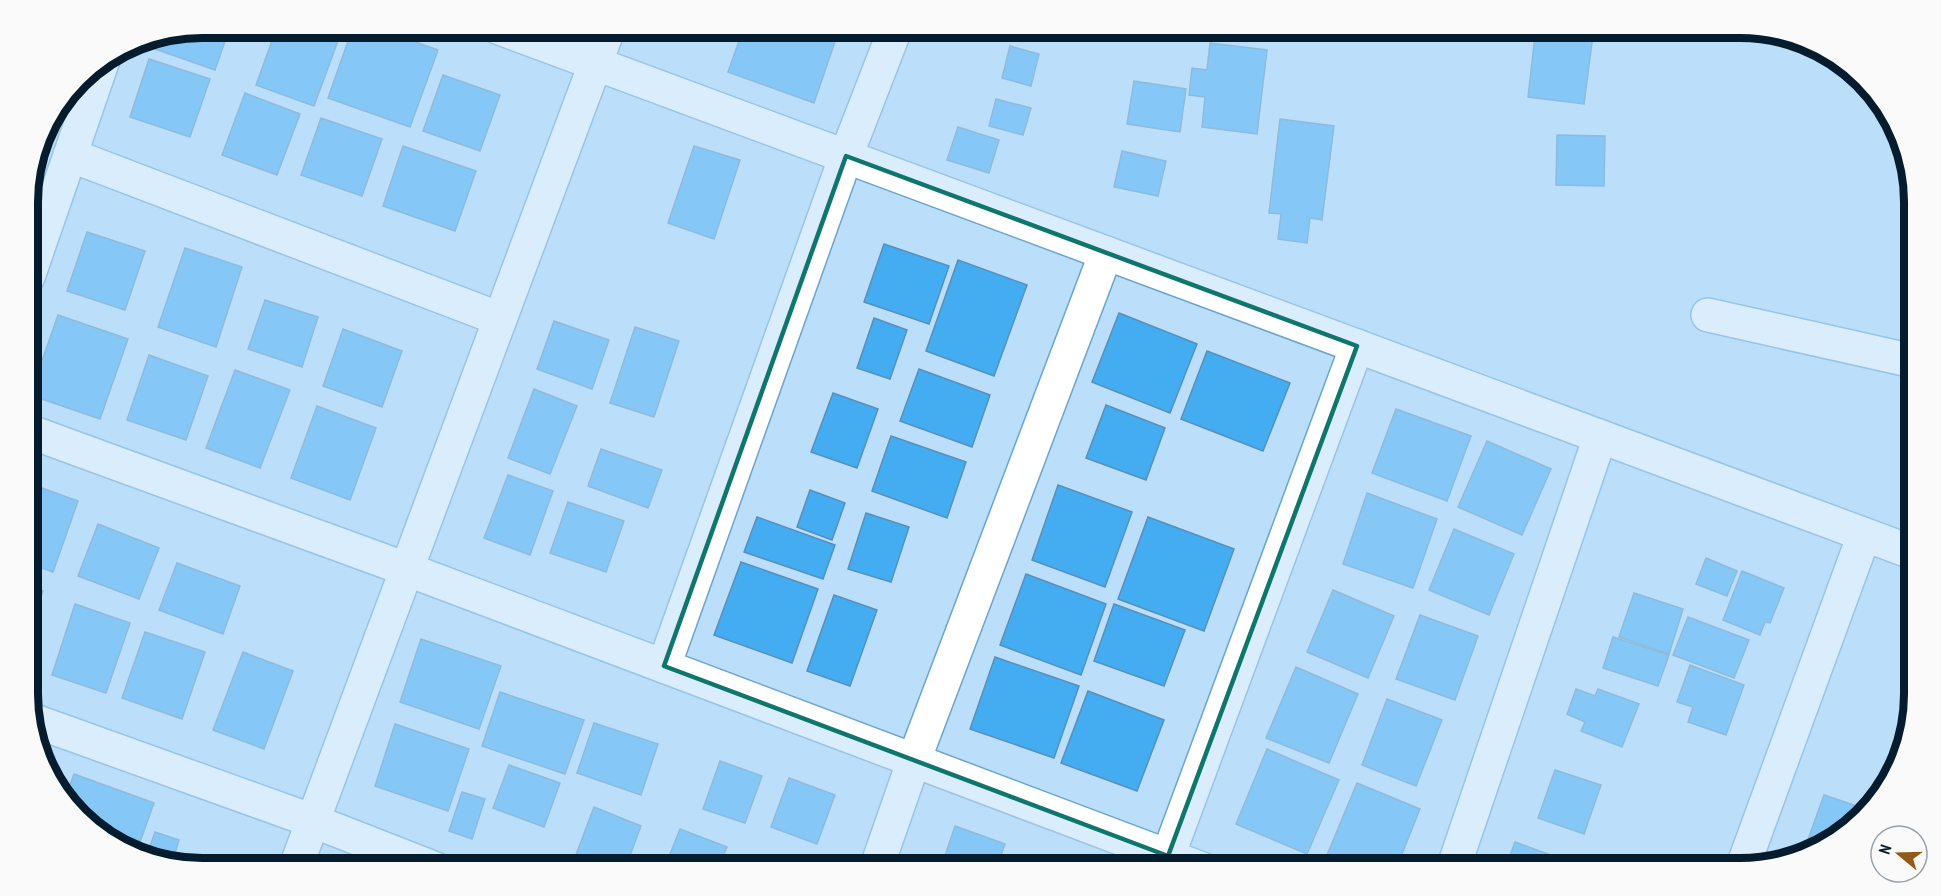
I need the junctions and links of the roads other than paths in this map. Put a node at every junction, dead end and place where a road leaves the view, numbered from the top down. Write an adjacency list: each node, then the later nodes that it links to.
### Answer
1 (526, 38): 4 (street)
2 (605, 38): 4 (street)
3 (892, 38): 7 (street)
4 (595, 64): 7 (street); 11 (street)
5 (98, 74): 6 (street)
6 (70, 155): 8 (street); 11 (street)
7 (846, 156): 9 (street); 19 (street)
8 (38, 249)
9 (1107, 253): 12 (street); 21 (street)
10 (1708, 315): 13 (street)
11 (500, 319): 18 (street)
12 (1356, 346): 15 (street); 23 (street)
13 (1904, 359)
14 (38, 435): 18 (street)
15 (1600, 437): 16 (street); 28 (street)
16 (1864, 535): 17 (street); 29 (street)
17 (1904, 549)
18 (406, 569): 19 (street); 22 (street)
19 (664, 666): 21 (street)
20 (40, 723): 22 (street)
21 (914, 760): 23 (street); 26 (street)
22 (313, 821): 24 (street); 25 (street)
23 (1168, 856): 27 (street)
24 (299, 858)
25 (408, 858)
26 (880, 858)
27 (1173, 858)
28 (1457, 858)
29 (1746, 858)

